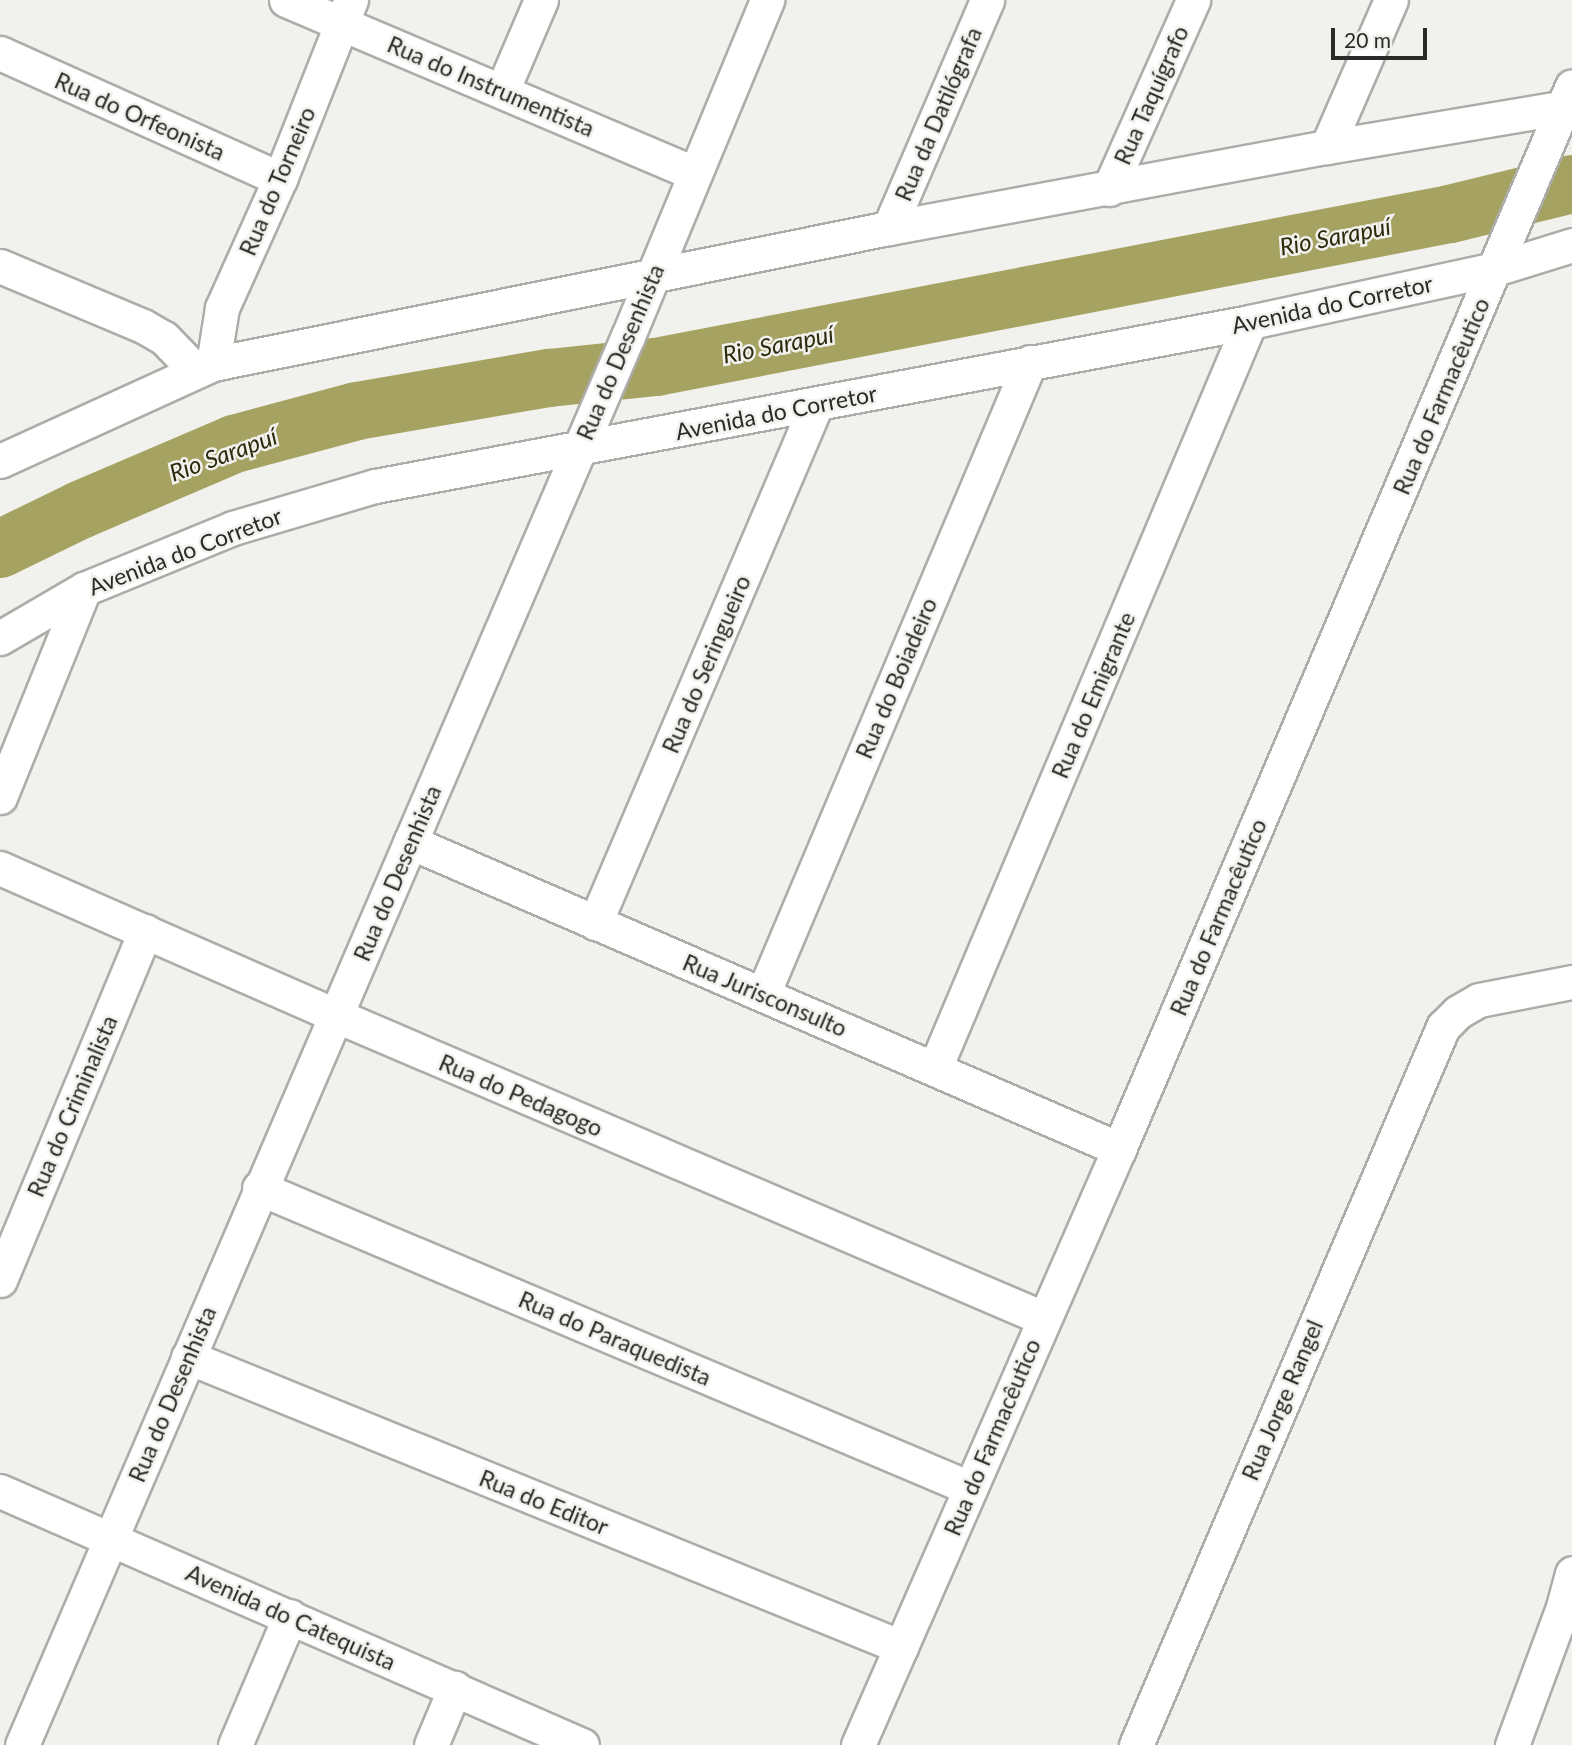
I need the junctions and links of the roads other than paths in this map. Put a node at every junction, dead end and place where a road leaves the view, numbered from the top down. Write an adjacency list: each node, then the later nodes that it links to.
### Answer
1 (286, 0): 7 (street, Rua do Instrumentista)
2 (541, 0): 9 (street)
3 (767, 0): 12 (street, Rua do Desenhista)
4 (987, 0): 15 (street, Rua da Datilógrafa)
5 (1193, 0): 14 (street, Rua Taquígrafo)
6 (1391, 0): 11 (street)
7 (346, 11): 9 (street, Rua do Instrumentista); 13 (street, Rua do Torneiro)
8 (0, 52): 13 (street, Rua do Orfeonista)
9 (502, 91): 12 (street, Rua do Instrumentista)
10 (1569, 100): 11 (street); 18 (street, Rua do Farmacêutico)
11 (1326, 147): 14 (street)
12 (695, 174): 19 (street, Rua do Desenhista)
13 (280, 179): 22 (street, Rua do Torneiro)
14 (1109, 189): 15 (street)
15 (889, 229): 19 (street)
16 (1572, 245): 18 (street, Avenida do Corretor)
17 (0, 266): 22 (street)
18 (1496, 269): 20 (street, Avenida do Corretor); 37 (street, Rua do Farmacêutico)
19 (652, 278): 22 (street); 24 (street, Rua do Desenhista)
20 (1250, 322): 21 (street, Avenida do Corretor); 36 (street, Rua do Emigrante)
21 (1030, 362): 23 (street, Avenida do Corretor); 34 (street, Rua do Boiadeiro)
22 (204, 368): 25 (street)
23 (816, 405): 24 (street, Avenida do Corretor); 31 (street, Rua do Seringueiro)
24 (579, 449): 26 (street, Avenida do Corretor); 29 (street, Rua do Desenhista)
25 (0, 461)
26 (84, 589): 27 (street, Avenida do Corretor); 28 (street)
27 (0, 638)
28 (0, 797)
29 (410, 842): 31 (street, Rua Jurisconsulto); 35 (street, Rua do Desenhista)
30 (0, 867): 32 (street, Rua do Pedagogo)
31 (595, 923): 34 (street, Rua Jurisconsulto)
32 (145, 931): 35 (street, Rua do Pedagogo); 39 (street, Rua do Criminalista)
33 (1572, 982): 54 (street, Rua Jorge Rangel)
34 (763, 994): 36 (street, Rua Jurisconsulto)
35 (335, 1015): 38 (street, Rua do Desenhista); 40 (street, Rua do Pedagogo)
36 (935, 1069): 37 (street, Rua Jurisconsulto)
37 (1119, 1149): 40 (street, Rua do Farmacêutico)
38 (259, 1188): 41 (street, Rua do Desenhista); 42 (street, Rua do Paraquedista)
39 (0, 1280)
40 (1043, 1318): 42 (street, Rua do Farmacêutico)
41 (188, 1357): 44 (street, Rua do Desenhista); 47 (street, Rua do Editor)
42 (970, 1488): 47 (street, Rua do Farmacêutico)
43 (0, 1491): 44 (street, Avenida do Catequista)
44 (111, 1538): 46 (street, Avenida do Catequista); 49 (street, Rua do Desenhista)
45 (1572, 1573): 55 (street)
46 (290, 1616): 48 (street, Avenida do Catequista); 50 (street)
47 (901, 1647): 53 (street, Rua do Farmacêutico)
48 (455, 1688): 51 (street); 52 (street, Avenida do Catequista)
49 (22, 1745)
50 (235, 1745)
51 (430, 1745)
52 (582, 1745)
53 (858, 1745)
54 (1136, 1745)
55 (1512, 1745)

